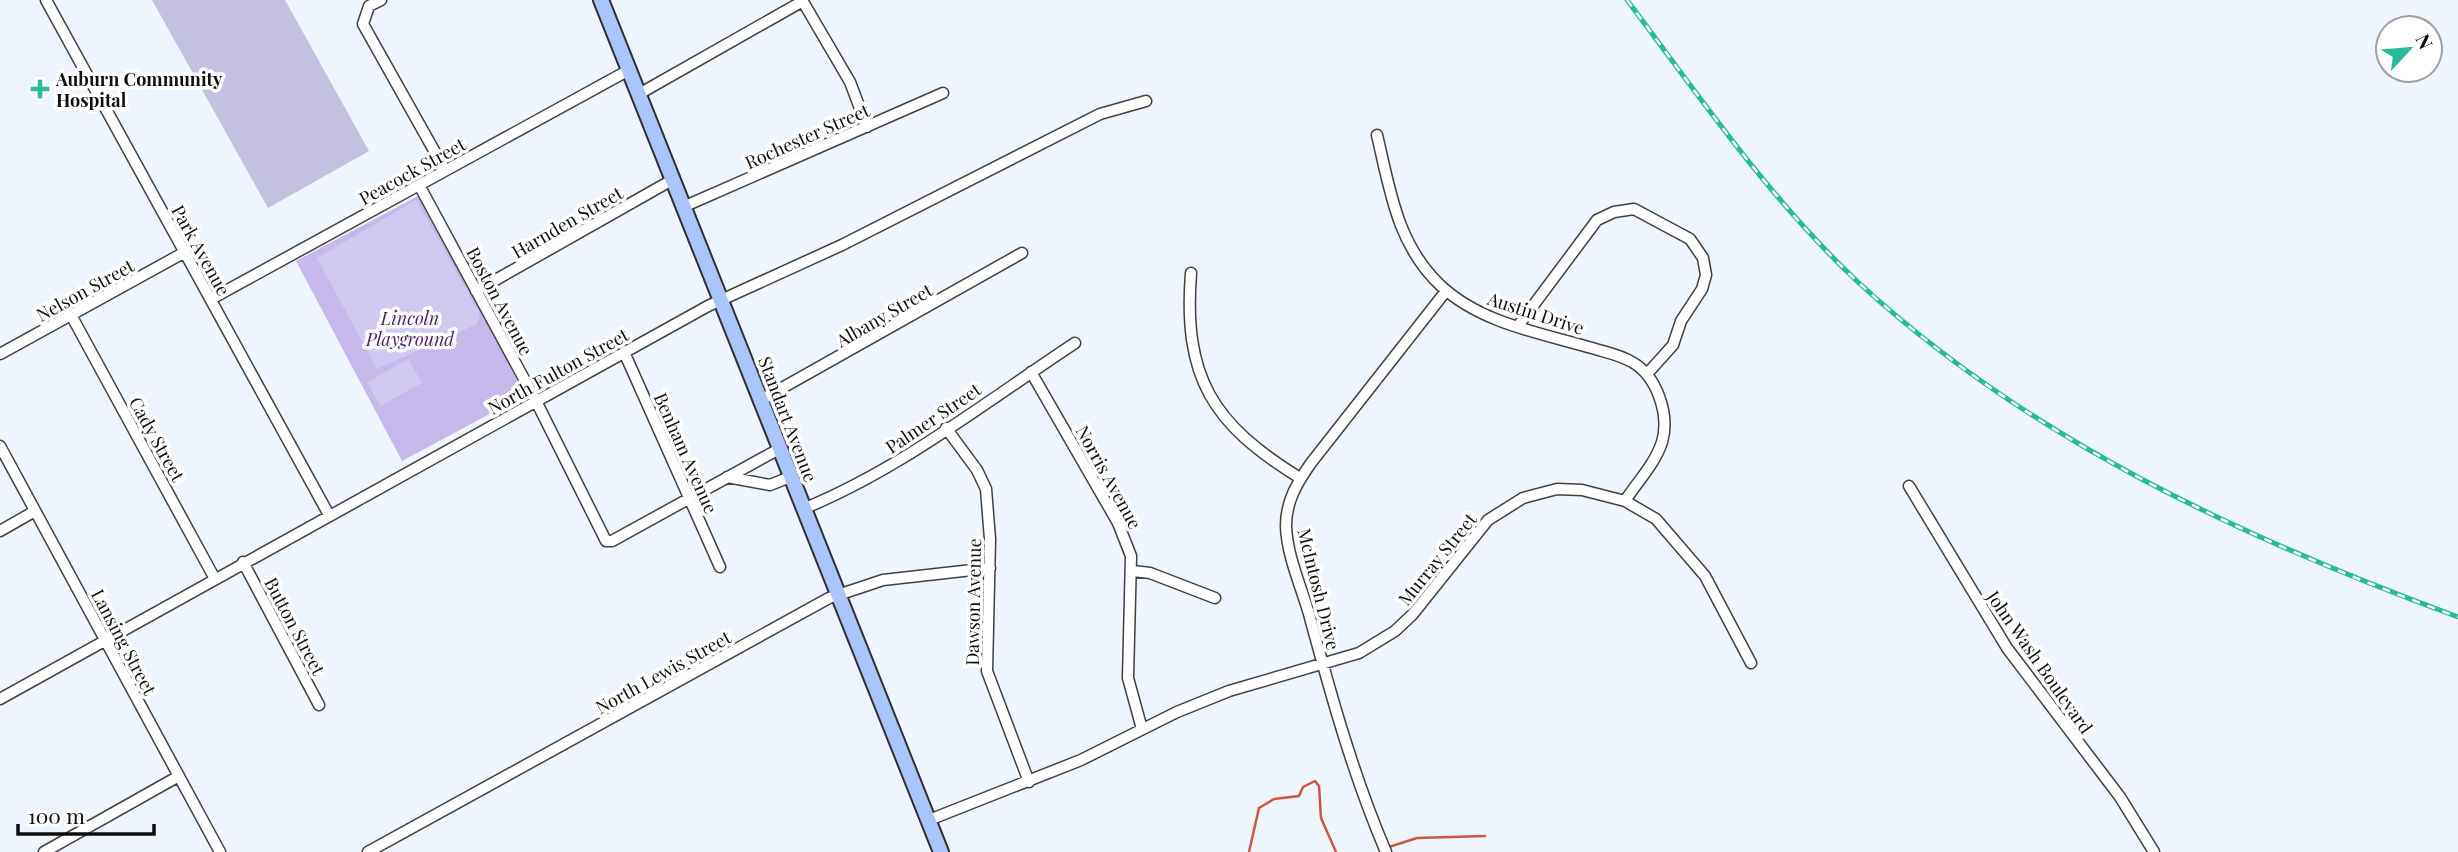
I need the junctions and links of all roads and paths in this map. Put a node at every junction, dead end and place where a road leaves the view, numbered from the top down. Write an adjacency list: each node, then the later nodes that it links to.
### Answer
1 (46, 0): 15 (street, Park Avenue)
2 (382, 0): 11 (street)
3 (601, 0): 5 (street, Standart Avenue)
4 (803, 1): 7 (street); 9 (street)
5 (629, 70): 7 (street, Standart Avenue); 11 (street, Peacock Street)
6 (943, 93): 9 (street, Rochester Street)
7 (639, 94): 12 (street, Standart Avenue)
8 (1146, 102): 21 (street, North Fulton Street)
9 (867, 127): 14 (street, Rochester Street)
10 (1377, 135): 19 (street, Austin Drive)
11 (445, 170): 13 (street, Peacock Street)
12 (672, 180): 14 (street, Standart Avenue); 18 (street, Harnden Street)
13 (419, 185): 18 (street, Boston Avenue); 20 (street, Peacock Street)
14 (683, 207): 21 (street, Standart Avenue)
15 (185, 252): 20 (street, Park Avenue); 22 (street, Nelson Street)
16 (1022, 253): 30 (street, Albany Street)
17 (1191, 273): 36 (street)
18 (477, 291): 29 (street, Boston Avenue)
19 (1447, 291): 23 (street, Austin Drive); 36 (street, McIntosh Drive)
20 (211, 299): 42 (street, Park Avenue)
21 (720, 300): 25 (street, North Fulton Street); 30 (street, Standart Avenue)
22 (71, 316): 26 (street, Nelson Street); 48 (street, Cady Street)
23 (1518, 326): 28 (street, Austin Drive); 28 (street)
24 (1075, 343): 27 (street, Palmer Street)
25 (624, 352): 29 (street, North Fulton Street); 38 (street, Benham Avenue)
26 (0, 354)
27 (1031, 372): 31 (street, Palmer Street); 47 (street, Norris Avenue)
28 (1647, 374): 39 (street)
29 (536, 401): 38 (street, Boston Avenue); 42 (street, North Fulton Street)
30 (759, 401): 33 (street, Standart Avenue)
31 (946, 429): 40 (street, Palmer Street); 46 (street, Dawson Avenue)
32 (0, 446): 41 (street, Lansing Street)
33 (779, 449): 34 (street); 35 (street, Standart Avenue)
34 (727, 477): 35 (street); 38 (street)
35 (790, 477): 40 (street, Standart Avenue)
36 (1300, 478): 53 (street, McIntosh Drive)
37 (1909, 486): 65 (street, John Wash Boulevard)
38 (689, 499): 45 (street, Benham Avenue)
39 (1625, 501): 52 (street, Murray Street); 53 (street, Murray Street)
40 (803, 509): 49 (street, Standart Avenue)
41 (35, 511): 43 (street); 51 (street, Lansing Street)
42 (329, 514): 44 (street, North Fulton Street)
43 (0, 531)
44 (243, 562): 48 (street, North Fulton Street); 55 (street, Button Street)
45 (720, 567)
46 (990, 568): 49 (street, North Lewis Street); 58 (street, Dawson Avenue)
47 (1133, 571): 50 (street); 56 (street, Norris Avenue)
48 (215, 579): 51 (street, North Fulton Street)
49 (838, 594): 59 (street, Standart Avenue); 62 (street, North Lewis Street)
50 (1215, 598)
51 (105, 640): 54 (street, North Fulton Street); 57 (street, Lansing Street)
52 (1751, 663)
53 (1321, 665): 56 (street, Murray Street); 64 (street, McIntosh Drive)
54 (0, 699)
55 (319, 705)
56 (1142, 729): 58 (street, Murray Street)
57 (178, 776): 60 (street); 61 (street, Lansing Street)
58 (1029, 782): 59 (street, Murray Street)
59 (929, 820): 63 (street, Standart Avenue)
60 (44, 852)
61 (220, 852)
62 (368, 852)
63 (942, 852)
64 (1386, 852)
65 (2154, 852)

